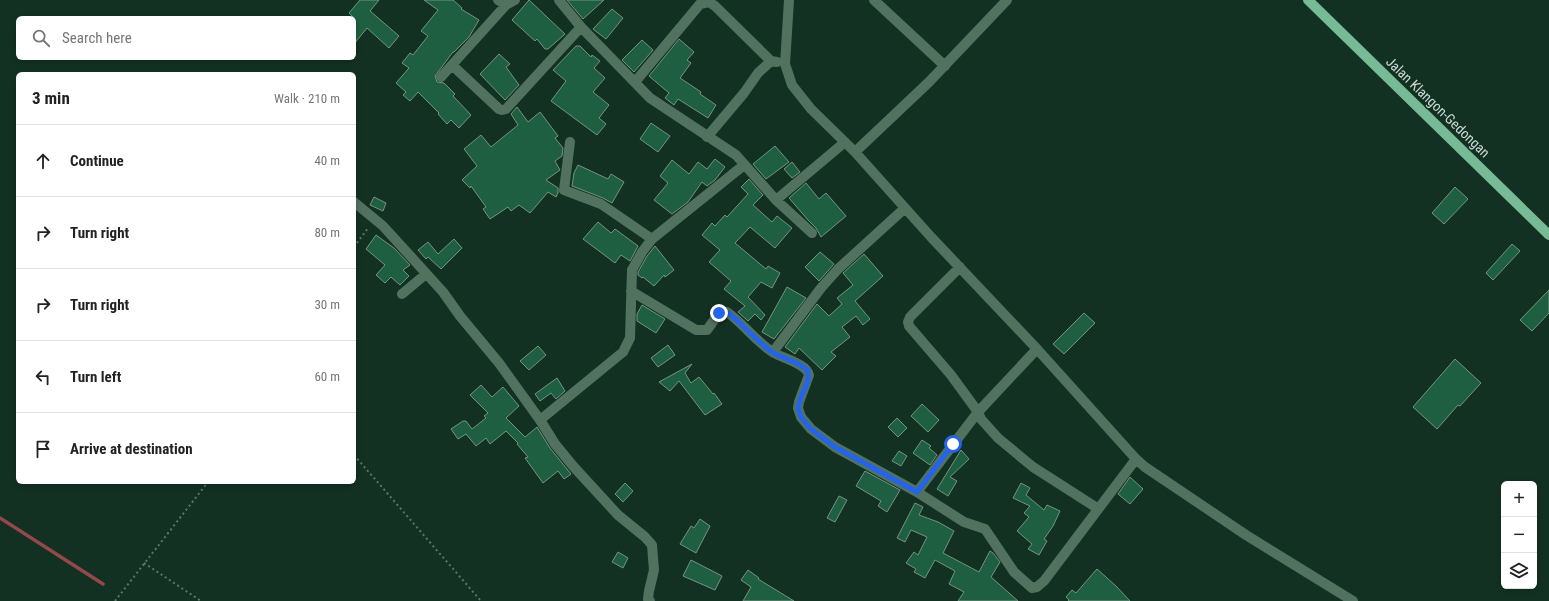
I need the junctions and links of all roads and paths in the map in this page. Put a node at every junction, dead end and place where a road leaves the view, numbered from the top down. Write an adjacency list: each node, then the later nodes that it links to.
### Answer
1 (515, 0): 7 (street)
2 (559, 0): 8 (street)
3 (789, 0): 10 (street)
4 (874, 0): 12 (street)
5 (1007, 0): 12 (street)
6 (1308, 0): 25 (main road, Jalan Klangon-Gedongan)
7 (502, 3): 11 (street)
8 (581, 27): 11 (street); 14 (street)
9 (771, 61): 10 (street); 14 (street); 15 (street)
10 (784, 64): 17 (street)
11 (452, 65): 13 (street)
12 (945, 66): 18 (street)
13 (441, 77)
14 (635, 82): 15 (street)
15 (707, 137): 19 (street)
16 (570, 142): 26 (street)
17 (845, 142): 18 (street); 20 (street)
18 (855, 152): 22 (street)
19 (744, 165): 20 (street); 26 (street)
20 (776, 200): 24 (street)
21 (356, 204): 23 (street)
22 (905, 208): 28 (street); 33 (street)
23 (375, 219): 27 (path); 29 (street)
24 (812, 232)
25 (1549, 235)
26 (652, 240): 30 (street)
27 (356, 245)
28 (960, 267): 32 (street); 34 (street)
29 (426, 274): 31 (street); 35 (street)
30 (631, 291): 33 (street); 35 (street)
31 (402, 294)
32 (1037, 349): 34 (street); 37 (street)
33 (773, 352): 39 (street)
34 (978, 412): 39 (street); 40 (street)
35 (540, 420): 45 (street)
36 (356, 457): 44 (path)
37 (1136, 459): 40 (street); 46 (street)
38 (206, 484): 41 (path)
39 (917, 492): 40 (street)
40 (1097, 508)
41 (144, 564): 42 (path); 43 (path)
42 (115, 601)
43 (201, 601)
44 (481, 601)
45 (650, 601)
46 (1353, 601)

